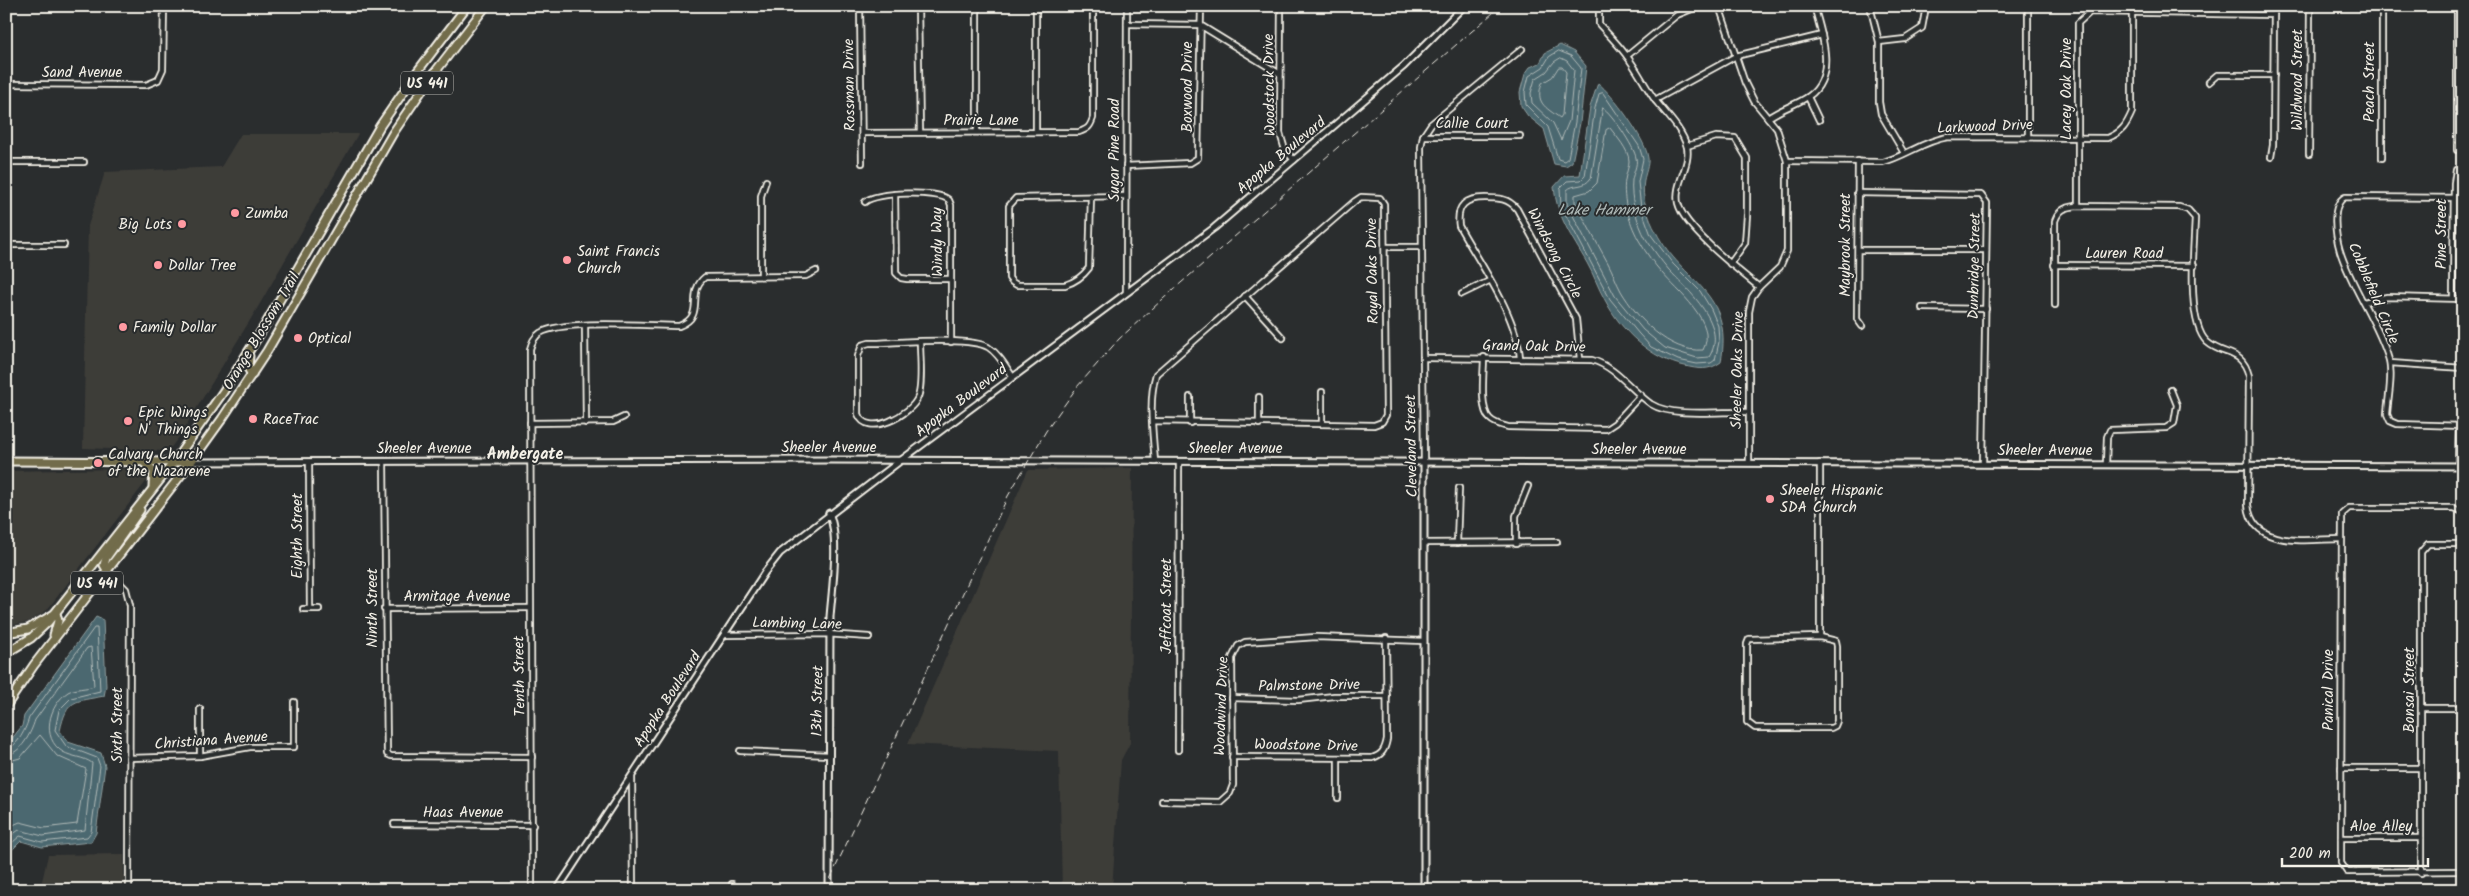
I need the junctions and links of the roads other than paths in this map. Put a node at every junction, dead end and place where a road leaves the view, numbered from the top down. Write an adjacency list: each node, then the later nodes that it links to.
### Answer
1 (164, 6): 42 (street, Sand Avenue)
2 (467, 6): 37 (main road, Orange Blossom Trail / US 441)
3 (486, 6): 40 (main road, Orange Blossom Trail / US 441)
4 (860, 6): 50 (street, Rossman Drive)
5 (918, 6): 47 (street)
6 (977, 6): 48 (street)
7 (1036, 6): 49 (street)
8 (1092, 6): 49 (street, Prairie Lane)
9 (1127, 6): 30 (street, Sugar Pine Road)
10 (1201, 6): 31 (street, Boxwood Drive)
11 (1281, 6): 38 (street, Woodstock Drive)
12 (1464, 6): 61 (street, Apopka Boulevard)
13 (1599, 6): 35 (street)
14 (1699, 6): 35 (street)
15 (1719, 6): 36 (street, Sheeler Oaks Drive)
16 (1814, 6): 32 (street)
17 (1870, 6): 33 (street)
18 (1923, 6): 33 (street)
19 (2028, 6): 53 (street)
20 (2132, 6): 26 (street)
21 (2194, 6): 27 (street)
22 (2274, 6): 28 (street)
23 (2310, 6): 58 (street, Wildwood Street)
24 (2382, 6): 60 (street, Peach Street)
25 (2457, 6): 29 (street)
26 (2132, 13): 27 (street, Lacey Oak Drive); 54 (street, Larkwood Drive); 54 (street, Lacey Oak Drive)
27 (2194, 15): 28 (street, Lacey Oak Drive)
28 (2274, 15): 39 (street)
29 (2460, 20): 56 (street)
30 (1127, 24): 31 (street); 67 (street, Sugar Pine Road)
31 (1200, 25): 38 (street); 67 (street, Boxwood Drive)
32 (1822, 35): 36 (street); 43 (street)
33 (1879, 42): 57 (street)
34 (1522, 49): 51 (street)
35 (1627, 56): 44 (street)
36 (1736, 56): 44 (street); 45 (street, Sheeler Oaks Drive)
37 (417, 72): 40 (main road); 70 (main road, Orange Blossom Trail / US 441)
38 (1280, 74): 61 (street, Woodstock Drive)
39 (2274, 75): 41 (street); 59 (street)
40 (429, 80): 71 (main road, Orange Blossom Trail / US 441)
41 (2209, 82)
42 (6, 84)
43 (1808, 97): 45 (street); 46 (street)
44 (1655, 100): 55 (street)
45 (1768, 118): 62 (street, Sheeler Oaks Drive)
46 (1819, 120)
47 (920, 132): 48 (street, Prairie Lane); 50 (street, Prairie Lane)
48 (977, 132): 49 (street, Prairie Lane)
49 (1036, 132)
50 (862, 133): 66 (street, Rossman Drive)
51 (1423, 136): 52 (street, Callie Court); 83 (street, Cleveland Street)
52 (1520, 136)
53 (2028, 137): 54 (street, Larkwood Drive); 57 (street, Larkwood Drive)
54 (2079, 138): 79 (street, Lacey Oak Drive)
55 (1686, 146): 87 (street); 87 (street)
56 (2457, 150)
57 (1904, 153): 63 (street, Larkwood Drive)
58 (2309, 154)
59 (2271, 157)
60 (2382, 158)
61 (1294, 160): 96 (street, Apopka Boulevard)
62 (1787, 161): 63 (street, Larkwood Drive); 95 (street, Sheeler Oaks Drive)
63 (1858, 161): 72 (street, Maybrook Street)
64 (6, 162): 65 (street)
65 (84, 162)
66 (862, 163)
67 (1126, 166): 74 (street, Sugar Pine Road)
68 (2456, 170): 76 (street, Pine Street)
69 (766, 181): 92 (street)
70 (346, 183): 71 (main road); 86 (main road, Orange Blossom Trail / US 441)
71 (359, 190): 88 (main road, Orange Blossom Trail / US 441)
72 (1857, 193): 84 (street, Maybrook Street); 85 (street, Dunbridge Street)
73 (895, 194): 78 (street, Windy Way); 93 (street, Windy Way); 93 (street)
74 (1126, 196): 75 (street); 96 (street, Sugar Pine Road)
75 (1090, 197): 75 (street)
76 (2454, 198): 77 (street, Cobblefield Circle); 99 (street, Pine Street); 101 (street, Cobblefield Circle)
77 (2463, 198)
78 (865, 202)
79 (2078, 206): 89 (street); 90 (street)
80 (6, 245): 81 (street)
81 (64, 245)
82 (1385, 247): 83 (street); 98 (street, Royal Oaks Drive); 133 (street, Royal Oaks Drive)
83 (1422, 247): 111 (street, Cleveland Street)
84 (1858, 250): 85 (street); 106 (street, Maybrook Street)
85 (1986, 250): 104 (street, Dunbridge Street)
86 (303, 259): 88 (main road); 110 (main road, Orange Blossom Trail / US 441)
87 (1730, 264): 95 (street)
88 (316, 265): 118 (main road, Orange Blossom Trail / US 441)
89 (2054, 265): 90 (street, Lauren Road); 102 (street)
90 (2194, 266): 150 (street)
91 (816, 270): 92 (street)
92 (762, 276): 105 (street)
93 (950, 279): 109 (street, Windy Way)
94 (1489, 281): 97 (street); 113 (street, Windsong Circle); 114 (street, Windsong Circle)
95 (1759, 287): 126 (street, Sheeler Oaks Drive)
96 (1126, 293): 119 (street, Apopka Boulevard)
97 (1462, 294)
98 (1245, 296): 107 (street); 128 (street, Royal Oaks Drive)
99 (2453, 298): 100 (street); 101 (street)
100 (2463, 299)
101 (2364, 302): 115 (street, Cobblefield Circle)
102 (2055, 305)
103 (1922, 308): 104 (street)
104 (1986, 308): 148 (street, Dunbridge Street)
105 (585, 326): 129 (street, Tenth Street); 130 (street)
106 (1862, 326)
107 (1282, 338)
108 (920, 342): 108 (street); 109 (street)
109 (950, 342): 119 (street)
110 (250, 351): 116 (main road, Orange Blossom Trail / US 441); 118 (main road)
111 (1423, 358): 112 (street, Grand Oak Drive); 146 (street, Cleveland Street)
112 (1484, 358): 113 (street, Grand Oak Drive); 123 (street)
113 (1520, 358): 114 (street, Grand Oak Drive)
114 (1580, 359): 123 (street, Grand Oak Drive)
115 (2390, 364): 117 (street); 134 (street, Cobblefield Circle)
116 (240, 367): 122 (main road); 138 (main road, Orange Blossom Trail / US 441)
117 (2463, 368)
118 (252, 374): 122 (main road, Orange Blossom Trail / US 441)
119 (1013, 377): 137 (street, Apopka Boulevard)
120 (2171, 390): 149 (street)
121 (1322, 392): 133 (street)
122 (240, 393): 139 (main road, Orange Blossom Trail / US 441)
123 (1641, 395): 126 (street, Grand Oak Drive)
124 (1259, 397): 132 (street)
125 (1190, 398): 131 (street)
126 (1748, 412): 145 (street, Sheeler Oaks Drive)
127 (624, 417): 130 (street)
128 (1153, 421): 131 (street, Royal Oaks Drive); 143 (street, Royal Oaks Drive)
129 (530, 423): 130 (street); 142 (street, Tenth Street)
130 (586, 423)
131 (1190, 423): 132 (street, Royal Oaks Drive)
132 (1259, 424): 133 (street, Royal Oaks Drive)
133 (1322, 424)
134 (2461, 426): 151 (street, Cobblefield Circle)
135 (6, 461): 136 (main road, Sheeler Avenue)
136 (143, 461): 138 (main road, Sheeler Avenue); 153 (main road)
137 (900, 461): 142 (street, Sheeler Avenue); 143 (street, Sheeler Avenue); 157 (street, Apopka Boulevard)
138 (174, 462): 139 (main road, Sheeler Avenue); 153 (main road, Orange Blossom Trail / US 441)
139 (192, 462): 140 (street, Sheeler Avenue); 164 (main road, Orange Blossom Trail / US 441)
140 (309, 462): 141 (street, Sheeler Avenue); 167 (street, Eighth Street)
141 (384, 462): 142 (street, Sheeler Avenue); 169 (street, Ninth Street)
142 (530, 462): 165 (street, Tenth Street)
143 (1155, 462): 144 (street, Sheeler Avenue)
144 (1179, 462): 146 (street, Sheeler Avenue); 187 (street, Jeffcoat Street)
145 (1749, 462): 146 (street, Sheeler Avenue); 147 (street, Sheeler Avenue)
146 (1424, 463): 160 (street, Cleveland Street)
147 (1820, 463): 148 (street, Sheeler Avenue); 175 (street)
148 (1983, 464): 149 (street, Sheeler Avenue)
149 (2106, 464): 150 (street, Sheeler Avenue)
150 (2248, 464): 151 (street, Sheeler Avenue); 158 (street)
151 (2460, 466)
152 (1528, 486): 162 (street)
153 (153, 488): 155 (main road, Orange Blossom Trail / US 441)
154 (1459, 488): 161 (street)
155 (142, 502): 164 (main road); 170 (main road, Orange Blossom Trail / US 441)
156 (2463, 512): 158 (street, Panical Drive)
157 (830, 513): 172 (street, 13th Street); 173 (street, Apopka Boulevard)
158 (2341, 539): 195 (street, Panical Drive)
159 (1557, 542): 162 (street)
160 (1424, 543): 161 (street); 178 (street, Cleveland Street)
161 (1457, 543): 162 (street)
162 (1516, 544)
163 (2463, 544): 184 (street, Bonsai Street)
164 (107, 570): 177 (main road, Orange Blossom Trail / US 441); 193 (street, Sixth Street)
165 (530, 608): 169 (street, Armitage Avenue); 191 (street, Tenth Street)
166 (303, 609): 167 (street)
167 (310, 609): 168 (street)
168 (319, 609)
169 (384, 609): 191 (street, Ninth Street)
170 (56, 613): 171 (main road); 177 (main road); 179 (main road, Orange Blossom Trail / US 441)
171 (6, 633)
172 (830, 634): 173 (street, Lambing Lane); 174 (street, Lambing Lane); 189 (street, 13th Street)
173 (724, 635): 197 (street, Apopka Boulevard)
174 (869, 636)
175 (1820, 637): 175 (street)
176 (1386, 638): 178 (street, Woodwind Drive); 180 (street, Woodstone Drive); 181 (street, Woodwind Drive)
177 (52, 640): 183 (main road, Orange Blossom Trail / US 441)
178 (1424, 641): 211 (street, Cleveland Street)
179 (6, 653)
180 (1387, 696): 181 (street, Palmstone Drive); 194 (street, Woodstone Drive)
181 (1232, 698): 192 (street, Woodwind Drive)
182 (294, 702): 190 (street, Christiana Avenue)
183 (6, 706)
184 (2421, 708): 185 (street); 196 (street, Bonsai Street)
185 (2463, 708)
186 (200, 709): 190 (street)
187 (1178, 750)
188 (740, 751): 189 (street)
189 (829, 755): 210 (street, 13th Street)
190 (200, 756): 193 (street, Christiana Avenue)
191 (532, 757): 201 (street, Tenth Street)
192 (1232, 757): 194 (street, Woodstone Drive); 199 (street, Woodwind Drive)
193 (129, 758): 206 (street, Sixth Street)
194 (1338, 758): 198 (street)
195 (2341, 768): 196 (street); 202 (street, Panical Drive)
196 (2421, 768): 203 (street, Bonsai Street)
197 (632, 776): 208 (street, Apopka Boulevard); 209 (street)
198 (1338, 798)
199 (1162, 801)
200 (394, 824): 201 (street, Haas Avenue)
201 (533, 825): 207 (street, Tenth Street)
202 (2341, 838): 203 (street, Aloe Alley); 205 (street, Panical Drive)
203 (2421, 838): 205 (street, Bonsai Street)
204 (2463, 872): 205 (street, Panical Drive)
205 (2421, 873)
206 (129, 890)
207 (532, 890)
208 (557, 890)
209 (633, 890)
210 (829, 890)
211 (1424, 890)

